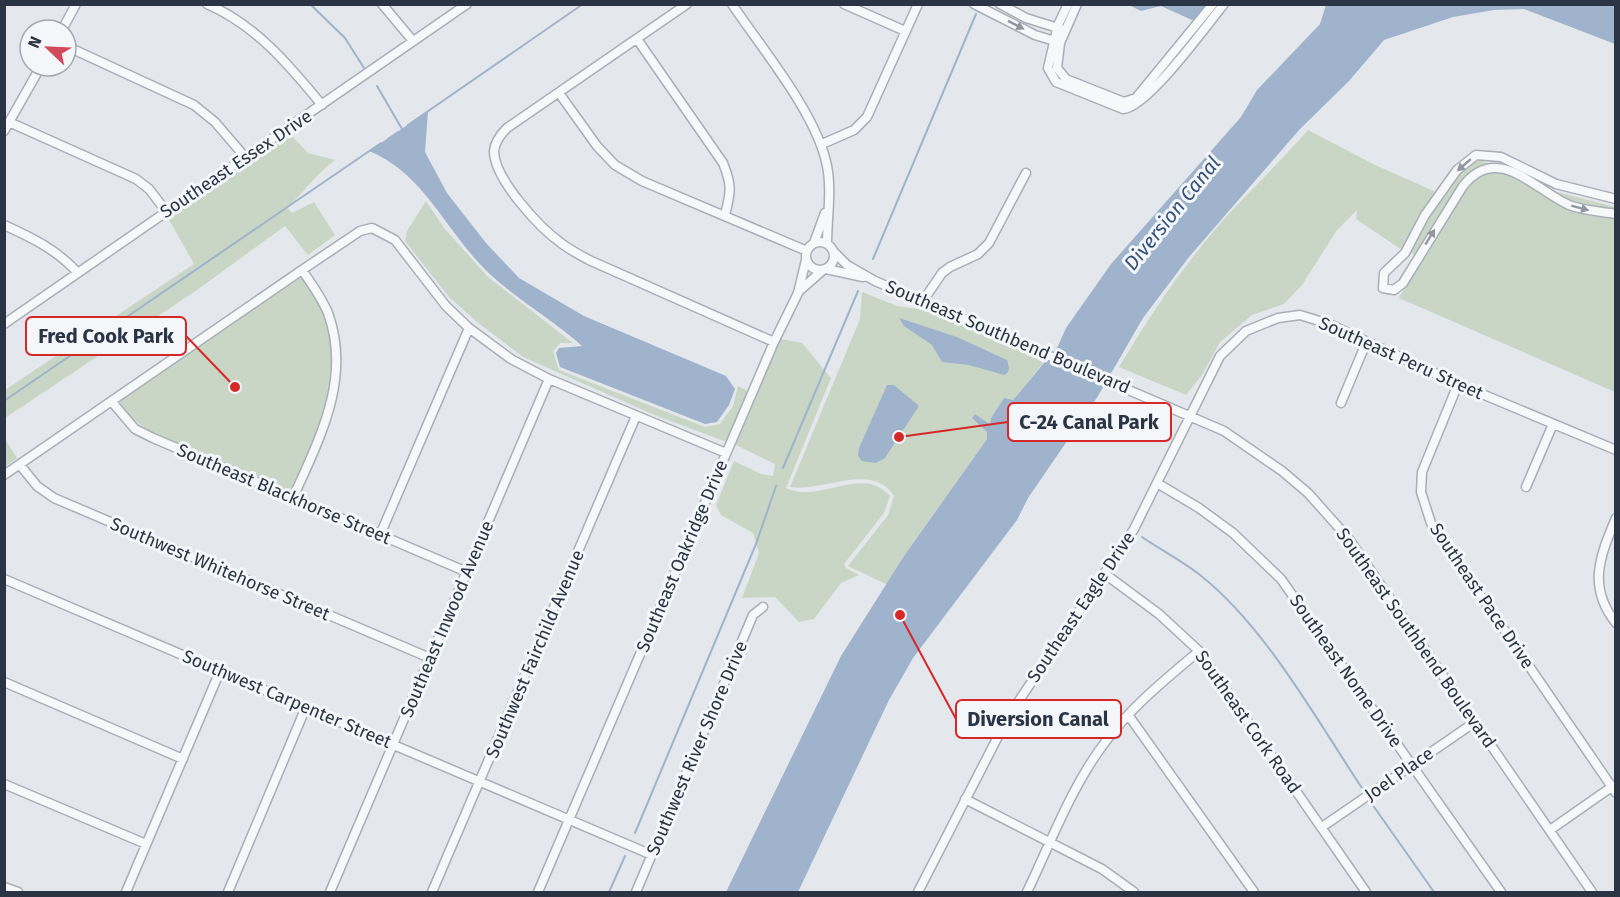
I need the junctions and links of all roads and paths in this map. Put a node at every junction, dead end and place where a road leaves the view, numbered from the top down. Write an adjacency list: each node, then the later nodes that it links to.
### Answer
1 (76, 4): 15 (street)
2 (207, 4): 25 (street)
3 (382, 4): 19 (street)
4 (467, 4): 19 (street, Southeast Essex Drive)
5 (687, 4): 18 (street)
6 (732, 4): 28 (street)
7 (844, 4): 17 (street)
8 (918, 4): 17 (street)
9 (974, 4): 21 (street, one-way to 21)
10 (1000, 4): 16 (street)
11 (1068, 4): 16 (street)
12 (1077, 4): 16 (street)
13 (1213, 4): 20 (street)
14 (1224, 4): 20 (street)
15 (68, 18)
16 (1060, 29): 21 (street)
17 (905, 31): 28 (street)
18 (637, 39): 24 (street); 37 (street)
19 (413, 41): 25 (street, Southeast Essex Drive)
20 (1188, 41): 21 (street)
21 (1057, 42)
22 (78, 52): 30 (street)
23 (34, 78): 26 (street)
24 (559, 93): 37 (street); 52 (street)
25 (322, 105): 30 (street, Southeast Essex Drive)
26 (9, 122): 27 (street); 35 (street)
27 (4, 131)
28 (822, 144): 34 (street)
29 (1496, 156): 31 (street); 33 (street); 41 (street, one-way to 41)
30 (245, 157): 35 (street, Southeast Essex Drive)
31 (1495, 166): 36 (street, one-way to 36); 43 (street, one-way to 31)
32 (1026, 173): 49 (street)
33 (1616, 199)
34 (827, 207): 39 (street); 40 (street)
35 (166, 211): 46 (street, Southeast Essex Drive)
36 (1616, 214)
37 (724, 215): 42 (street)
38 (4, 225): 46 (street)
39 (814, 243): 40 (street); 42 (street)
40 (830, 248): 44 (street); 47 (street, Southeast Southbend Boulevard)
41 (1405, 253): 43 (street); 43 (street)
42 (807, 256): 44 (street); 48 (street, Southeast Oakridge Drive)
43 (1416, 260)
44 (824, 269): 47 (street, Southeast Southbend Boulevard); 48 (street, Southeast Oakridge Drive)
45 (302, 270): 51 (street); 56 (street); 67 (street)
46 (78, 273): 50 (street, Southeast Essex Drive)
47 (872, 279): 49 (street, Southeast Southbend Boulevard)
48 (798, 293): 52 (street, Southeast Oakridge Drive)
49 (923, 301): 58 (street, Southeast Southbend Boulevard)
50 (4, 324)
51 (469, 328): 54 (street); 69 (street)
52 (774, 342): 62 (street, Southeast Oakridge Drive)
53 (1366, 343): 55 (street, Southeast Peru Street); 57 (street); 58 (street, Southeast Peru Street)
54 (549, 379): 59 (street); 70 (street, Southeast Inwood Avenue)
55 (1458, 384): 60 (street, Southeast Peru Street); 87 (street, Southeast Pace Drive)
56 (112, 402): 63 (street); 67 (street, Southeast Blackhorse Street)
57 (1341, 403)
58 (1190, 415): 65 (street, Southeast Eagle Drive); 81 (street, Southeast Southbend Boulevard)
59 (636, 416): 62 (street); 85 (street, Southwest Fairchild Avenue)
60 (1553, 424): 61 (street, Southeast Peru Street); 66 (street)
61 (1616, 450)
62 (726, 453): 89 (street, Southeast Oakridge Drive)
63 (20, 465): 64 (street); 76 (street, Southwest Whitehorse Street)
64 (4, 475)
65 (1157, 483): 71 (street, Southeast Eagle Drive); 84 (street, Southeast Nome Drive)
66 (1526, 487)
67 (294, 498): 69 (street, Southeast Blackhorse Street)
68 (1616, 518): 74 (street)
69 (380, 535): 70 (street, Southeast Blackhorse Street)
70 (467, 572): 76 (street, Southeast Inwood Avenue)
71 (1105, 574): 75 (street, Southeast Cork Road); 88 (street, Southeast Eagle Drive)
72 (4, 579): 77 (street, Southwest Carpenter Street)
73 (763, 607): 94 (street, Southwest River Shore Drive)
74 (1616, 623)
75 (1199, 651): 80 (street); 90 (street, Southeast Cork Road)
76 (430, 658): 82 (street, Southeast Inwood Avenue)
77 (220, 671): 79 (street, Southwest Carpenter Street); 83 (street)
78 (4, 682): 83 (street)
79 (306, 707): 82 (street, Southwest Carpenter Street); 98 (street)
80 (1129, 716): 93 (street); 106 (street)
81 (1475, 722): 84 (street, Joel Place); 91 (street, Southeast Southbend Boulevard)
82 (393, 744): 85 (street, Southwest Carpenter Street); 99 (street, Southeast Inwood Avenue)
83 (183, 759): 92 (street)
84 (1412, 765): 90 (street, Joel Place); 108 (street, Southeast Nome Drive)
85 (480, 782): 89 (street, Southwest Carpenter Street); 100 (street, Southwest Fairchild Avenue)
86 (4, 784): 92 (street)
87 (1614, 788): 91 (street)
88 (965, 799): 93 (street); 103 (street, Southeast Eagle Drive)
89 (570, 820): 94 (street, Southwest Carpenter Street); 101 (street, Southeast Oakridge Drive)
90 (1322, 827): 107 (street, Southeast Cork Road)
91 (1550, 830): 109 (street, Southeast Southbend Boulevard)
92 (146, 844): 97 (street)
93 (1050, 844): 104 (street); 105 (street)
94 (652, 855): 102 (street, Southwest River Shore Drive)
95 (4, 886): 96 (street)
96 (18, 892)
97 (126, 892)
98 (228, 892)
99 (330, 892)
100 (432, 892)
101 (538, 892)
102 (636, 892)
103 (918, 892)
104 (1027, 892)
105 (1134, 892)
106 (1254, 892)
107 (1366, 892)
108 (1501, 892)
109 (1592, 892)

